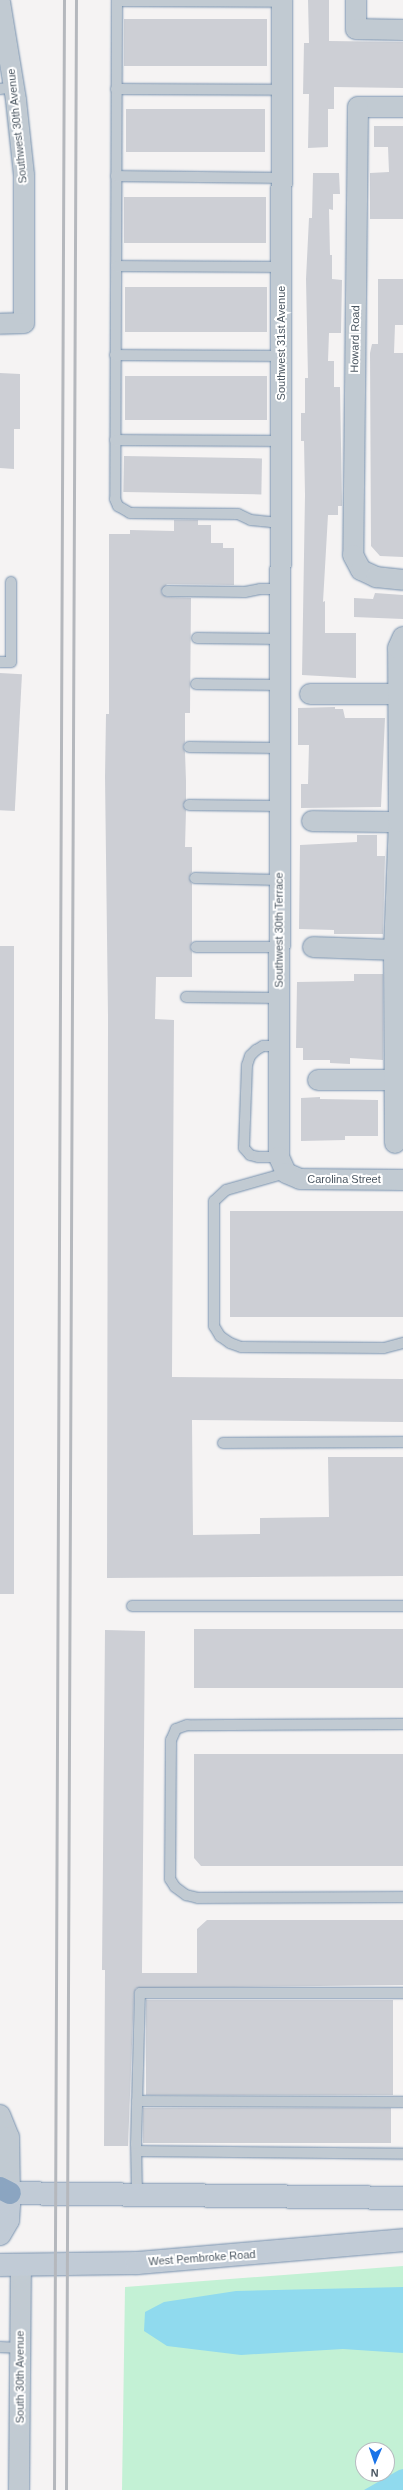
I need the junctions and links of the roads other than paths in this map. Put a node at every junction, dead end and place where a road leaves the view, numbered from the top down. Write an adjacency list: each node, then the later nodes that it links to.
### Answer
1 (117, 0): 3 (lane); 7 (lane)
2 (356, 0): 5 (street)
3 (282, 1): 8 (street, Southwest 31st Avenue)
4 (0, 2): 6 (street, Southwest 30th Avenue)
5 (403, 30)
6 (7, 88): 14 (street, Southwest 30th Avenue)
7 (116, 89): 8 (lane); 10 (lane)
8 (282, 90): 11 (street, Southwest 31st Avenue)
9 (403, 107): 20 (street, Howard Road)
10 (116, 176): 11 (lane); 12 (lane)
11 (282, 178): 13 (street, Southwest 31st Avenue)
12 (116, 266): 13 (lane); 15 (lane)
13 (282, 267): 16 (street, Southwest 31st Avenue)
14 (0, 324)
15 (115, 355): 16 (lane); 17 (lane)
16 (281, 356): 18 (street, Southwest 31st Avenue)
17 (115, 440): 18 (lane); 19 (lane)
18 (281, 441): 19 (street, Southwest 31st Avenue)
19 (281, 523): 22 (street, Southwest 31st Avenue)
20 (403, 580)
21 (11, 582): 27 (lane)
22 (281, 589): 23 (lane); 26 (street, Southwest 31st Avenue)
23 (167, 591)
24 (196, 638): 26 (lane)
25 (402, 638): 31 (street)
26 (280, 639): 29 (street, Southwest 31st Avenue)
27 (0, 662)
28 (196, 684): 29 (lane)
29 (280, 685): 33 (street, Southwest 30th Terrace)
30 (310, 694): 31 (street)
31 (398, 694): 37 (street)
32 (189, 747): 33 (lane)
33 (279, 748): 35 (street, Southwest 30th Terrace)
34 (189, 805): 35 (lane)
35 (279, 806): 39 (street, Southwest 30th Terrace)
36 (312, 821): 37 (street)
37 (399, 822): 43 (street)
38 (195, 878): 39 (lane)
39 (279, 880): 41 (street, Southwest 30th Terrace)
40 (196, 947): 41 (lane)
41 (279, 947): 45 (street, Southwest 30th Terrace)
42 (313, 947): 43 (street)
43 (394, 950): 48 (street)
44 (186, 997): 45 (lane)
45 (279, 998): 46 (street, Southwest 30th Terrace)
46 (279, 1046): 50 (street, Southwest 30th Terrace); 50 (lane)
47 (318, 1080): 48 (street)
48 (394, 1080): 49 (street)
49 (395, 1143)
50 (283, 1165): 51 (street, Carolina Street); 52 (lane)
51 (403, 1180)
52 (403, 1343)
53 (403, 1442): 54 (lane)
54 (223, 1443)
55 (132, 1606): 56 (lane)
56 (403, 1606)
57 (403, 1724): 58 (lane)
58 (403, 1897)
59 (403, 1993): 60 (lane)
60 (137, 2101): 61 (lane); 63 (lane)
61 (403, 2102)
62 (0, 2115): 65 (street)
63 (137, 2151): 64 (lane); 66 (lane)
64 (403, 2154)
65 (3, 2192): 66 (main road); 68 (main road)
66 (137, 2194): 67 (main road)
67 (403, 2198)
68 (0, 2234)
69 (400, 2239): 70 (main road, West Pembroke Road)
70 (10, 2264): 72 (street, South 30th Avenue)
71 (0, 2347): 72 (lane)
72 (20, 2348): 73 (street, South 30th Avenue)
73 (19, 2490)

